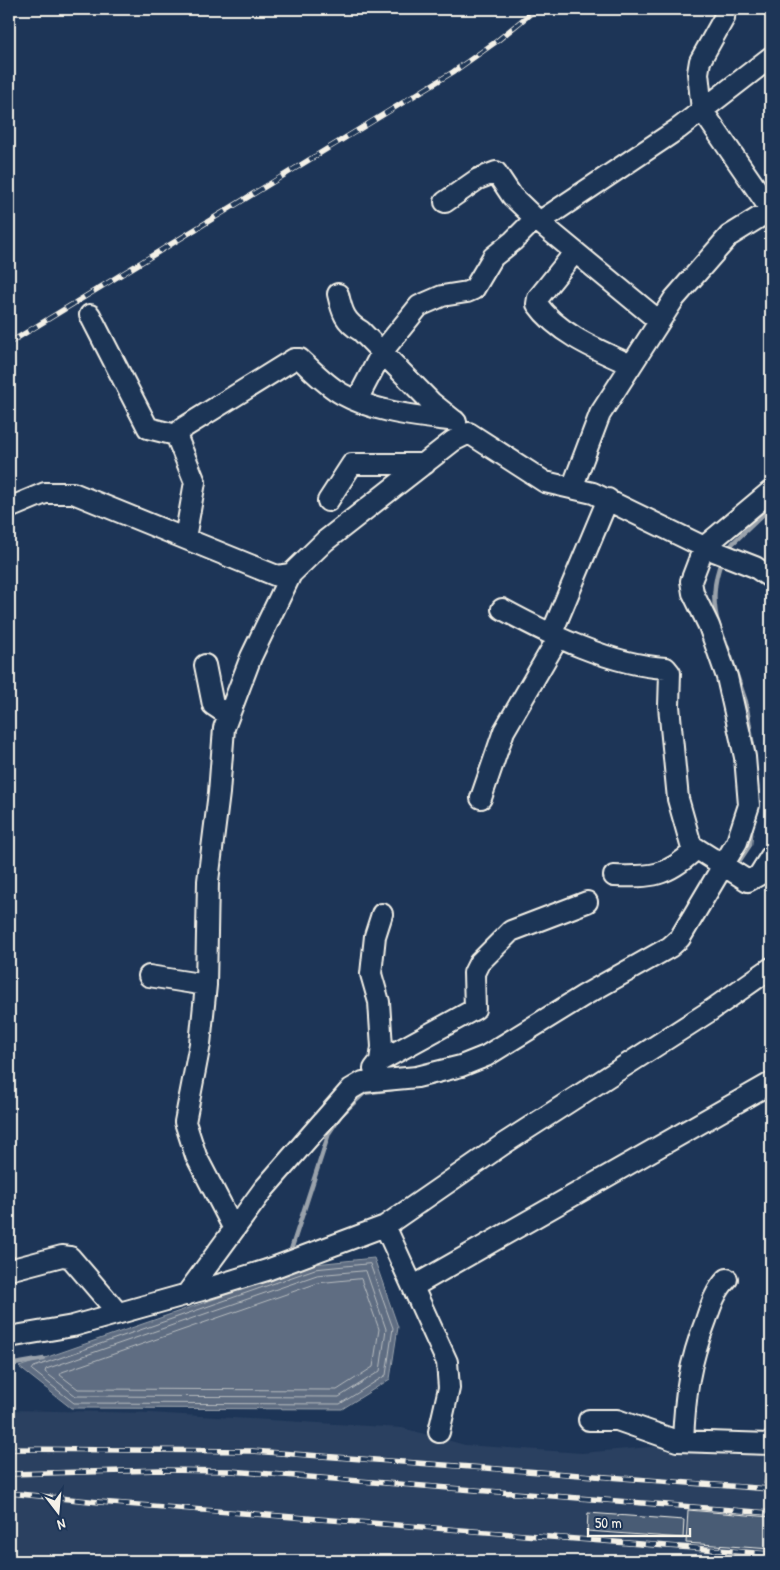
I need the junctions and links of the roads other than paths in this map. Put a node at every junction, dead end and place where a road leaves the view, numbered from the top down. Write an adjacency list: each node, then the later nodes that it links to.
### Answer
1 (725, 9): 3 (street)
2 (771, 57): 3 (street)
3 (702, 110): 5 (street); 9 (street)
4 (444, 202): 5 (street)
5 (537, 220): 6 (street); 10 (street)
6 (575, 252): 9 (street); 11 (street)
7 (338, 294): 10 (street)
8 (90, 315): 14 (street)
9 (659, 321): 11 (street)
10 (382, 352): 12 (street); 13 (street)
11 (631, 365): 16 (street)
12 (357, 400): 13 (street); 14 (street)
13 (462, 427): 15 (street); 16 (street)
14 (176, 435): 21 (street)
15 (425, 464): 19 (street); 23 (street)
16 (572, 488): 18 (street)
17 (771, 491): 22 (street)
18 (608, 499): 22 (street); 26 (street)
19 (328, 500)
20 (9, 508): 21 (street)
21 (185, 538): 23 (street)
22 (710, 549): 24 (street); 32 (street)
23 (291, 574): 28 (street)
24 (771, 578)
25 (502, 609): 26 (street)
26 (555, 636): 29 (street); 30 (street)
27 (205, 664): 28 (street)
28 (228, 715): 38 (street)
29 (481, 798)
30 (696, 850): 32 (street); 33 (street)
31 (771, 856): 32 (street)
32 (730, 871): 40 (street)
33 (614, 876)
34 (587, 902): 39 (street)
35 (382, 914): 39 (street)
36 (771, 968): 42 (street)
37 (149, 976): 38 (street)
38 (206, 985): 43 (street)
39 (380, 1061): 40 (street)
40 (363, 1082): 43 (street)
41 (771, 1083): 46 (street)
42 (385, 1226): 46 (street); 47 (street)
43 (234, 1229): 47 (street)
44 (9, 1270): 48 (street)
45 (727, 1279): 52 (street)
46 (414, 1286): 51 (street)
47 (186, 1295): 48 (street)
48 (118, 1314): 49 (street)
49 (10, 1334)
50 (590, 1420): 52 (street)
51 (439, 1432)
52 (683, 1441): 53 (street)
53 (771, 1444)

